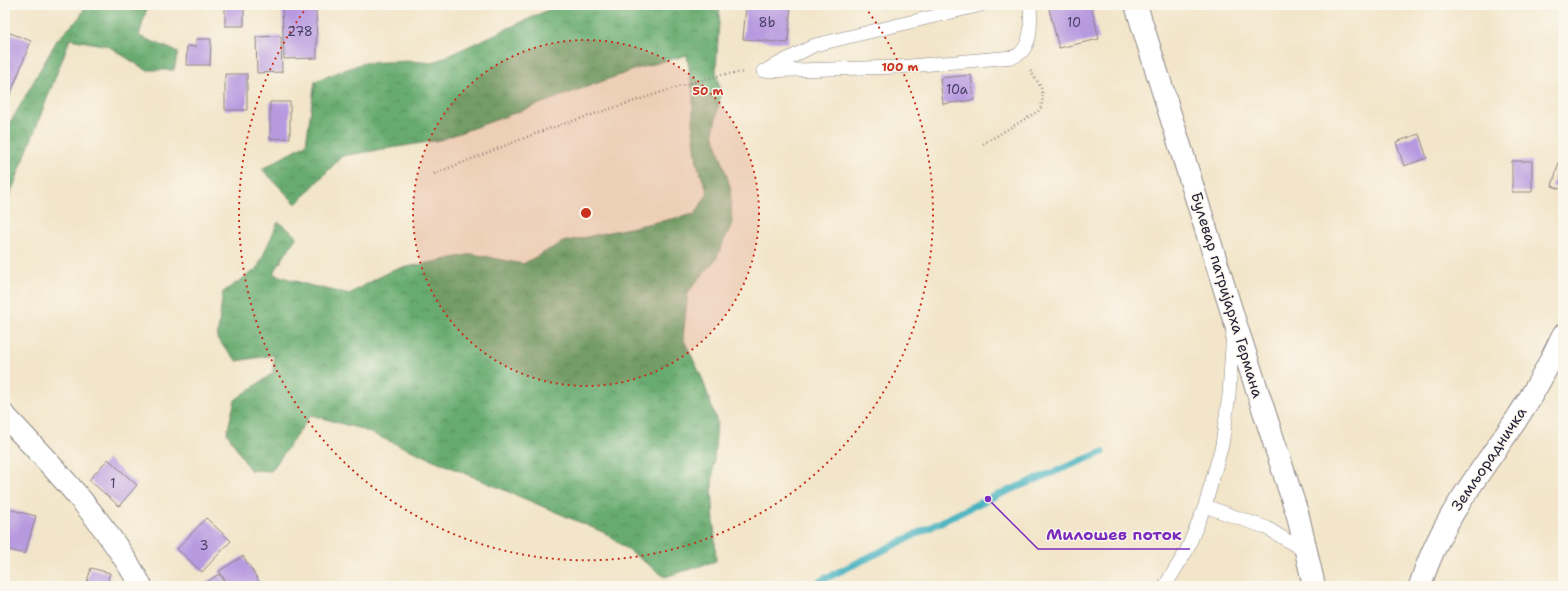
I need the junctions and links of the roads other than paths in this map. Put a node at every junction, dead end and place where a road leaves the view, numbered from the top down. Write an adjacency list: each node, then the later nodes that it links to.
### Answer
1 (981, 5): 2 (lane)
2 (1030, 5)
3 (1136, 5): 4 (main road, Булевар патријарха Германа)
4 (1234, 319): 7 (lane); 8 (main road, Булевар патријарха Германа)
5 (1563, 335): 12 (main road, Земљорадничка)
6 (5, 416): 9 (main road)
7 (1205, 506): 8 (lane); 10 (lane)
8 (1307, 552): 11 (main road, Булевар патријарха Германа)
9 (141, 586)
10 (1165, 586)
11 (1314, 586)
12 (1420, 586)

